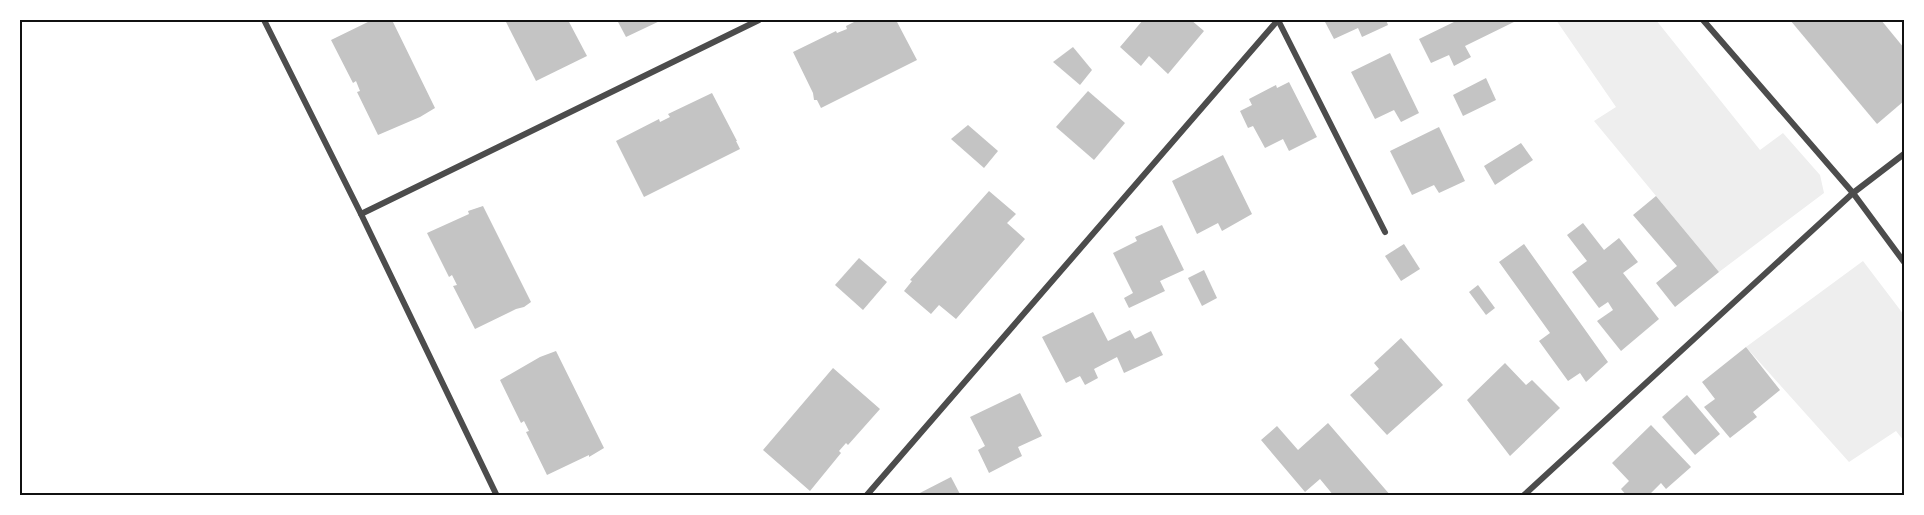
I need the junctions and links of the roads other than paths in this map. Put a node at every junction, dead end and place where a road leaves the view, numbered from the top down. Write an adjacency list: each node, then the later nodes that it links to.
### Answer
1 (264, 20): 7 (street)
2 (759, 20): 7 (street)
3 (1278, 20): 8 (street); 11 (street)
4 (1703, 20): 6 (street)
5 (1905, 154): 6 (street)
6 (1854, 193): 9 (street); 12 (street)
7 (362, 214): 10 (street)
8 (1385, 232)
9 (1905, 262)
10 (497, 495)
11 (866, 495)
12 (1523, 495)

